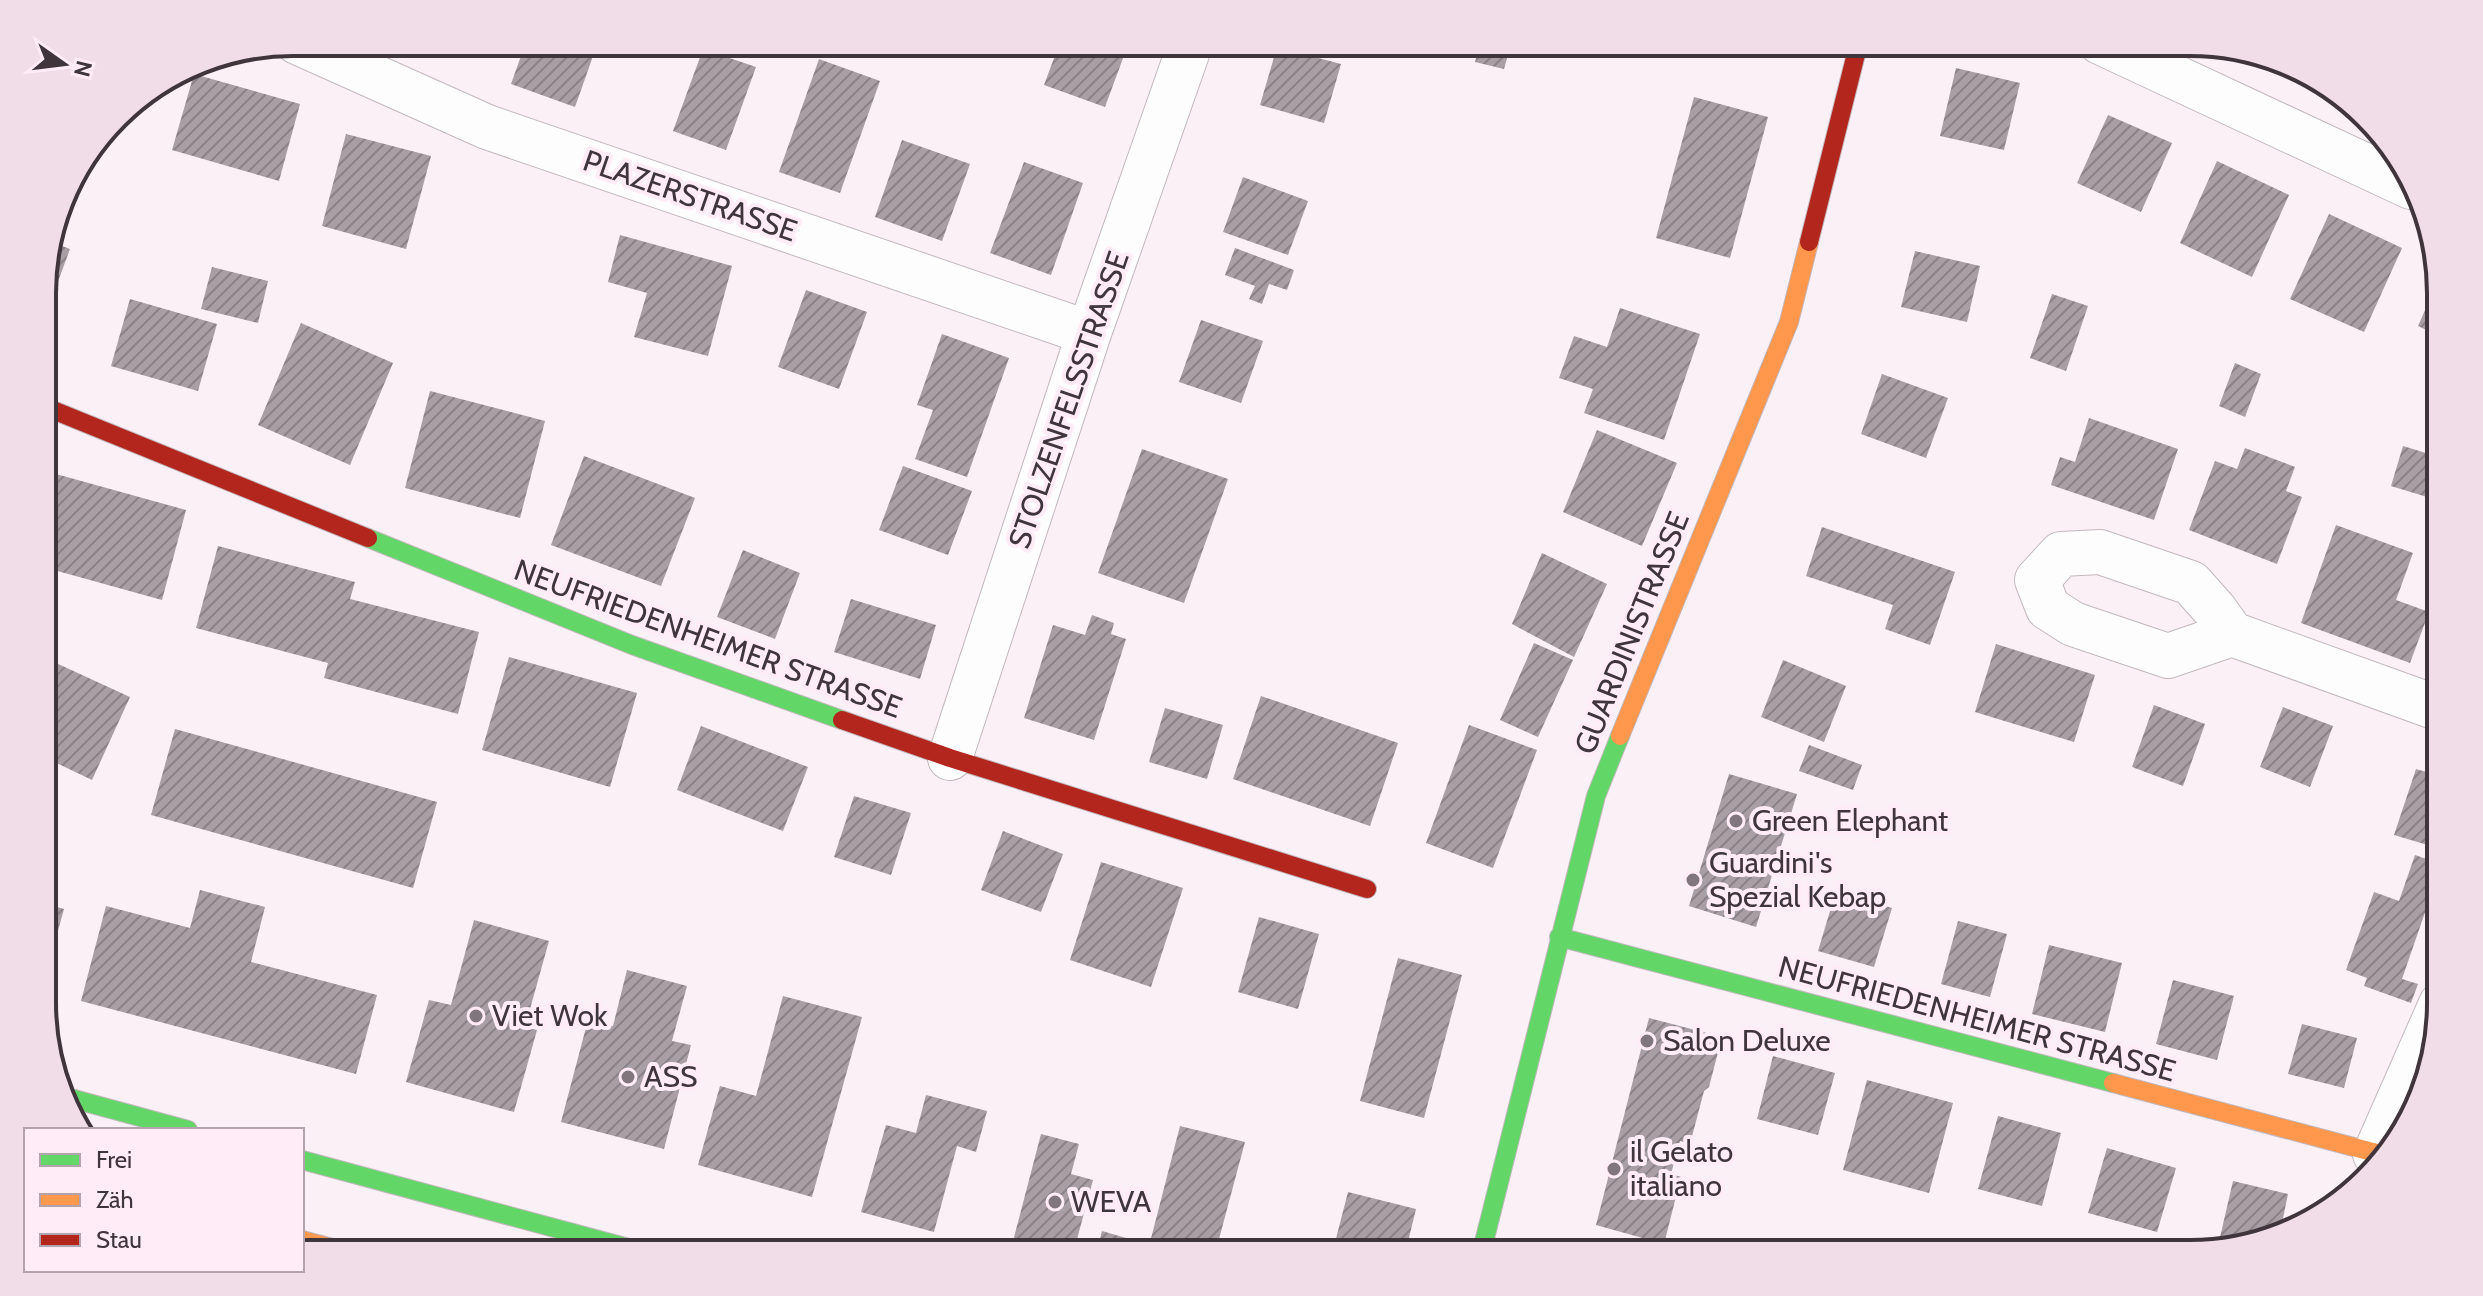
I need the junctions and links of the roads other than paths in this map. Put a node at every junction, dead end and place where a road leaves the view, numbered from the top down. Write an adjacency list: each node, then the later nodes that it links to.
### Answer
1 (1855, 56): 12 (street, GUARDINISTRASSE)
2 (2130, 56): 5 (street)
3 (330, 57): 6 (street, PLAZERSTRASSE)
4 (1186, 57): 6 (street, STOLZENFELSSTRASSE)
5 (2399, 181)
6 (1089, 333): 10 (street, STOLZENFELSSTRASSE)
7 (57, 412): 10 (street, NEUFRIEDENHEIMER STRASSE)
8 (2232, 634): 9 (street)
9 (2427, 704)
10 (950, 758): 11 (street, NEUFRIEDENHEIMER STRASSE)
11 (1367, 889)
12 (1559, 937): 17 (street, NEUFRIEDENHEIMER STRASSE); 19 (street, GUARDINISTRASSE)
13 (2422, 1048): 16 (street)
14 (77, 1100): 15 (street)
15 (181, 1128)
16 (2383, 1140)
17 (2373, 1153)
18 (304, 1161): 20 (street)
19 (1485, 1239)
20 (598, 1240)

